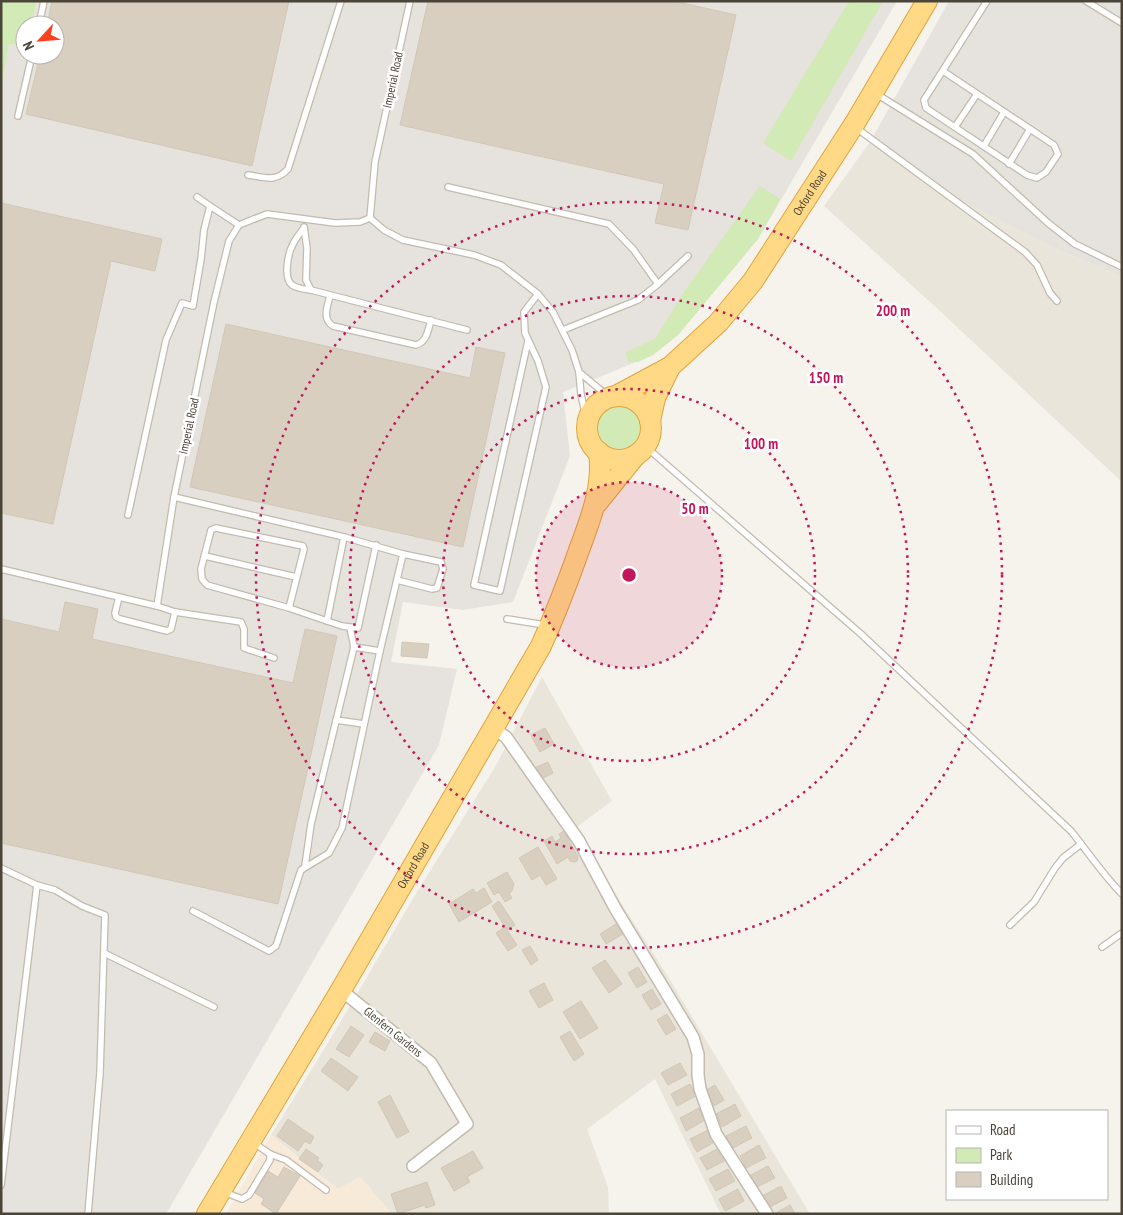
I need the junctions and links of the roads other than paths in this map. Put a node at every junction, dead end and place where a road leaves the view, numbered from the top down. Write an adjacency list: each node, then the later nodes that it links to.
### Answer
1 (44, 1): 7 (lane)
2 (340, 1): 21 (lane)
3 (410, 1): 25 (lane, Imperial Road)
4 (927, 1): 11 (highway, Oxford Road)
5 (986, 1): 10 (lane)
6 (1086, 1): 8 (lane)
7 (40, 15)
8 (1122, 23)
9 (30, 65): 14 (lane)
10 (943, 71): 12 (lane); 16 (lane)
11 (873, 92): 15 (highway, Oxford Road); 18 (lane)
12 (977, 94): 13 (lane); 16 (lane)
13 (1004, 112): 17 (lane); 19 (lane)
14 (18, 116)
15 (854, 126): 35 (lane); 40 (highway, Oxford Road)
16 (954, 127): 18 (lane); 19 (lane)
17 (1030, 129): 20 (lane); 20 (lane)
18 (947, 138): 30 (lane)
19 (984, 146): 20 (lane)
20 (1009, 164)
21 (248, 176)
22 (448, 187): 31 (lane)
23 (197, 197): 24 (lane)
24 (210, 206): 27 (lane); 49 (lane)
25 (370, 218): 26 (lane); 33 (lane)
26 (303, 220): 27 (lane); 28 (lane)
27 (239, 225): 47 (lane, Imperial Road)
28 (304, 228): 32 (lane); 32 (lane)
29 (688, 256): 31 (lane)
30 (1122, 267)
31 (658, 284): 38 (lane)
32 (311, 290): 34 (lane)
33 (538, 294): 38 (lane); 39 (lane)
34 (330, 296): 36 (lane); 36 (lane)
35 (1057, 301)
36 (431, 320): 37 (lane)
37 (467, 330)
38 (563, 330): 41 (lane)
39 (528, 341): 39 (lane)
40 (670, 367): 42 (highway, Oxford Road); 43 (highway, Oxford Road)
41 (579, 372): 42 (lane); 44 (lane)
42 (612, 397): 43 (highway); 44 (highway)
43 (650, 421): 45 (highway)
44 (588, 424): 46 (highway)
45 (640, 451): 46 (highway); 48 (highway, Oxford Road); 71 (lane)
46 (599, 452): 48 (highway, Oxford Road)
47 (174, 496): 50 (lane); 58 (lane, Imperial Road)
48 (595, 505): 63 (highway, Oxford Road)
49 (128, 515)
50 (344, 537): 51 (lane); 62 (lane)
51 (376, 545): 52 (lane); 64 (lane)
52 (403, 554): 56 (lane); 56 (lane)
53 (205, 556): 55 (lane); 55 (lane); 59 (lane)
54 (1, 569): 57 (lane)
55 (296, 577): 59 (lane)
56 (398, 580): 66 (lane)
57 (119, 597): 58 (lane); 60 (lane)
58 (156, 606): 60 (lane)
59 (289, 608): 62 (lane)
60 (175, 612): 67 (lane)
61 (507, 619): 63 (lane)
62 (327, 621): 64 (lane)
63 (550, 625): 70 (highway, Oxford Road)
64 (350, 628): 65 (lane)
65 (354, 647): 66 (lane); 68 (lane)
66 (380, 651): 69 (lane)
67 (274, 658)
68 (336, 720): 69 (lane); 73 (lane)
69 (364, 724): 73 (lane)
70 (493, 728): 81 (highway, Oxford Road); 91 (street)
71 (1081, 844): 75 (lane); 77 (lane)
72 (1, 868): 74 (lane)
73 (301, 870): 76 (lane)
74 (37, 885): 80 (lane); 86 (lane)
75 (1122, 894)
76 (193, 911)
77 (1010, 925)
78 (1122, 933): 79 (lane)
79 (1102, 947)
80 (104, 953): 82 (lane); 89 (lane)
81 (341, 990): 83 (highway, Oxford Road); 85 (street, Glenfern Gardens)
82 (214, 1007)
83 (250, 1141): 84 (lane); 88 (highway, Oxford Road)
84 (270, 1154): 87 (lane); 88 (lane)
85 (414, 1166)
86 (1, 1185)
87 (326, 1190)
88 (220, 1191): 90 (highway, Oxford Road)
89 (88, 1214)
90 (206, 1214)
91 (767, 1214)

